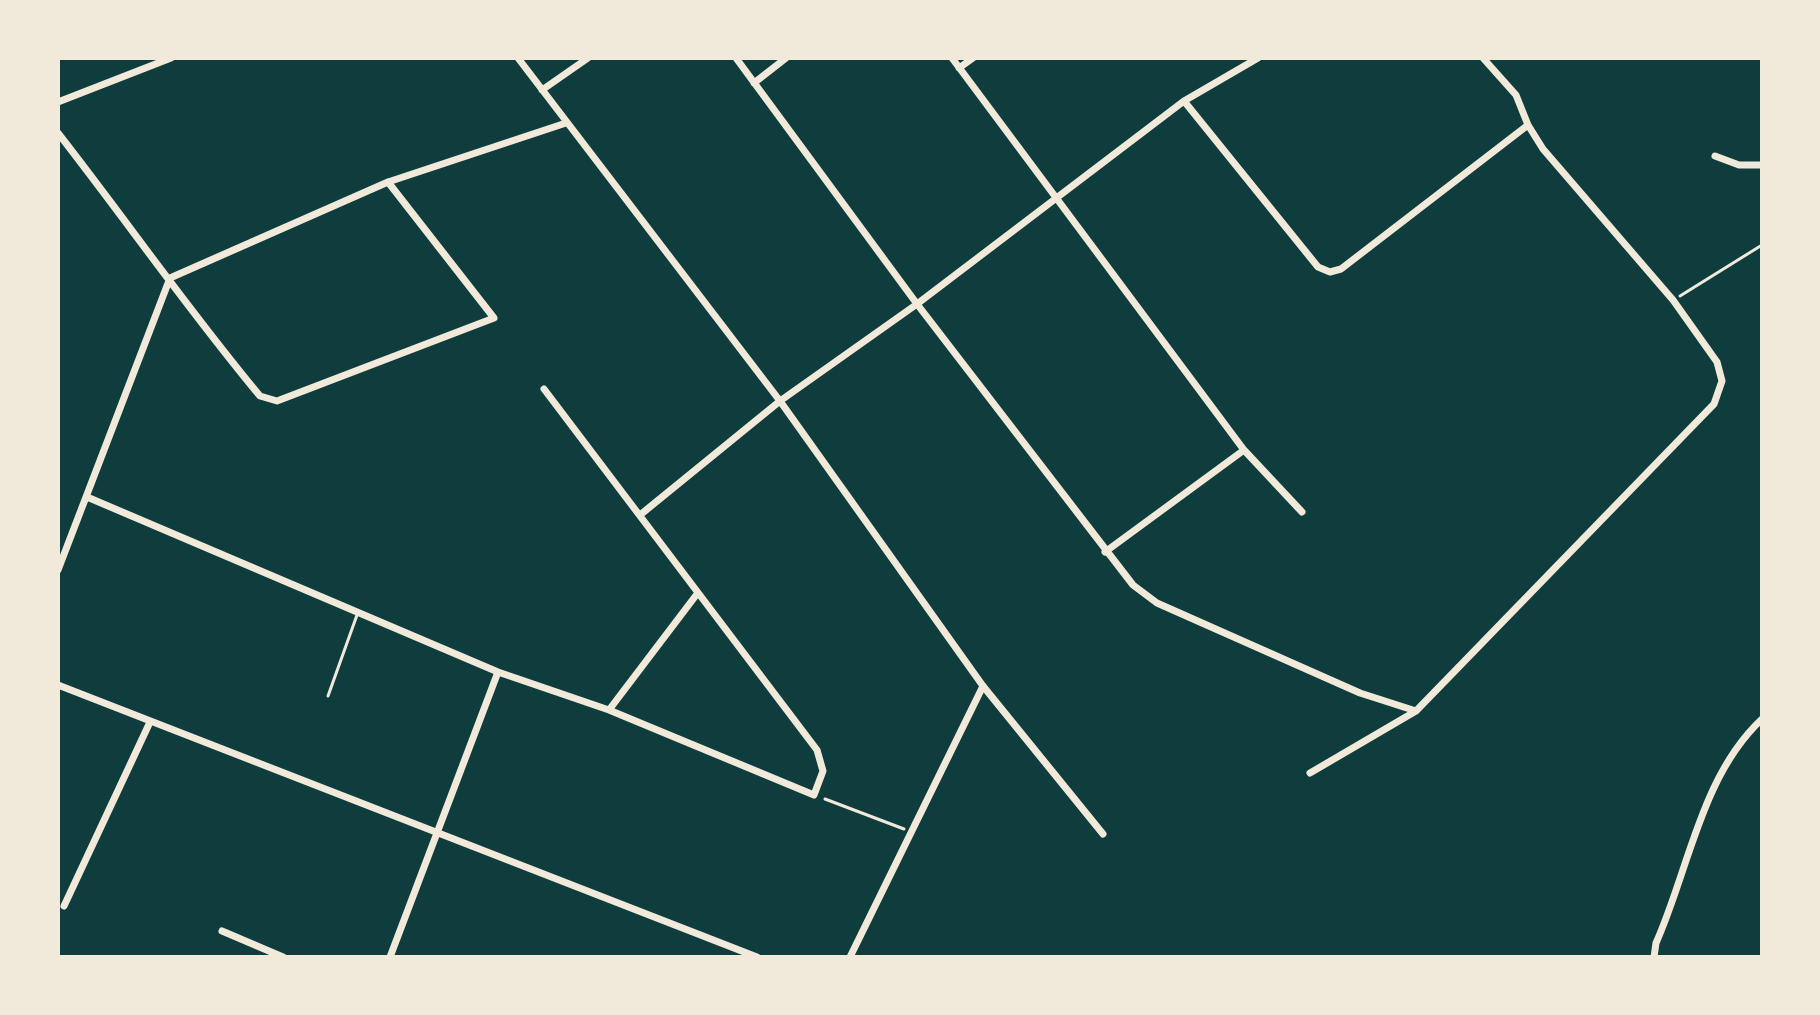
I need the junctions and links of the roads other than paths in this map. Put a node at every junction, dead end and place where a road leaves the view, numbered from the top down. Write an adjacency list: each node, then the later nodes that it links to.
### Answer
1 (171, 58): 14 (street)
2 (518, 58): 12 (street)
3 (588, 58): 12 (street)
4 (736, 58): 11 (street)
5 (786, 58): 11 (street)
6 (952, 58): 10 (street)
7 (973, 58): 10 (street)
8 (1258, 58): 13 (street)
9 (1483, 58): 16 (street)
10 (959, 68): 21 (street)
11 (754, 83): 23 (street)
12 (542, 90): 15 (street)
13 (1184, 101): 16 (street); 21 (street)
14 (58, 102)
15 (566, 123): 20 (street); 25 (street)
16 (1528, 125): 39 (street)
17 (58, 133): 22 (street)
18 (1715, 156): 19 (street)
19 (1762, 165)
20 (388, 182): 22 (street); 22 (street)
21 (1059, 198): 23 (street); 26 (street)
22 (170, 278): 27 (street)
23 (917, 304): 25 (street); 30 (street)
24 (544, 389): 29 (street)
25 (780, 401): 29 (street); 36 (street)
26 (1244, 450): 28 (street); 30 (street)
27 (87, 497): 31 (street); 33 (street)
28 (1302, 512)
29 (640, 515): 32 (street)
30 (1105, 552): 39 (street)
31 (58, 570)
32 (697, 594): 38 (street); 38 (street)
33 (358, 612): 34 (street); 37 (lane)
34 (498, 672): 38 (street); 43 (street)
35 (58, 685): 41 (street)
36 (983, 686): 44 (street); 50 (street)
37 (328, 696)
38 (609, 710)
39 (1416, 711): 42 (street)
40 (1762, 719): 51 (street)
41 (150, 722): 43 (street); 45 (street)
42 (1310, 773)
43 (437, 833): 48 (street); 49 (street)
44 (1103, 834)
45 (64, 906)
46 (222, 931): 47 (street)
47 (283, 957)
48 (390, 957)
49 (757, 957)
50 (850, 957)
51 (1654, 957)

